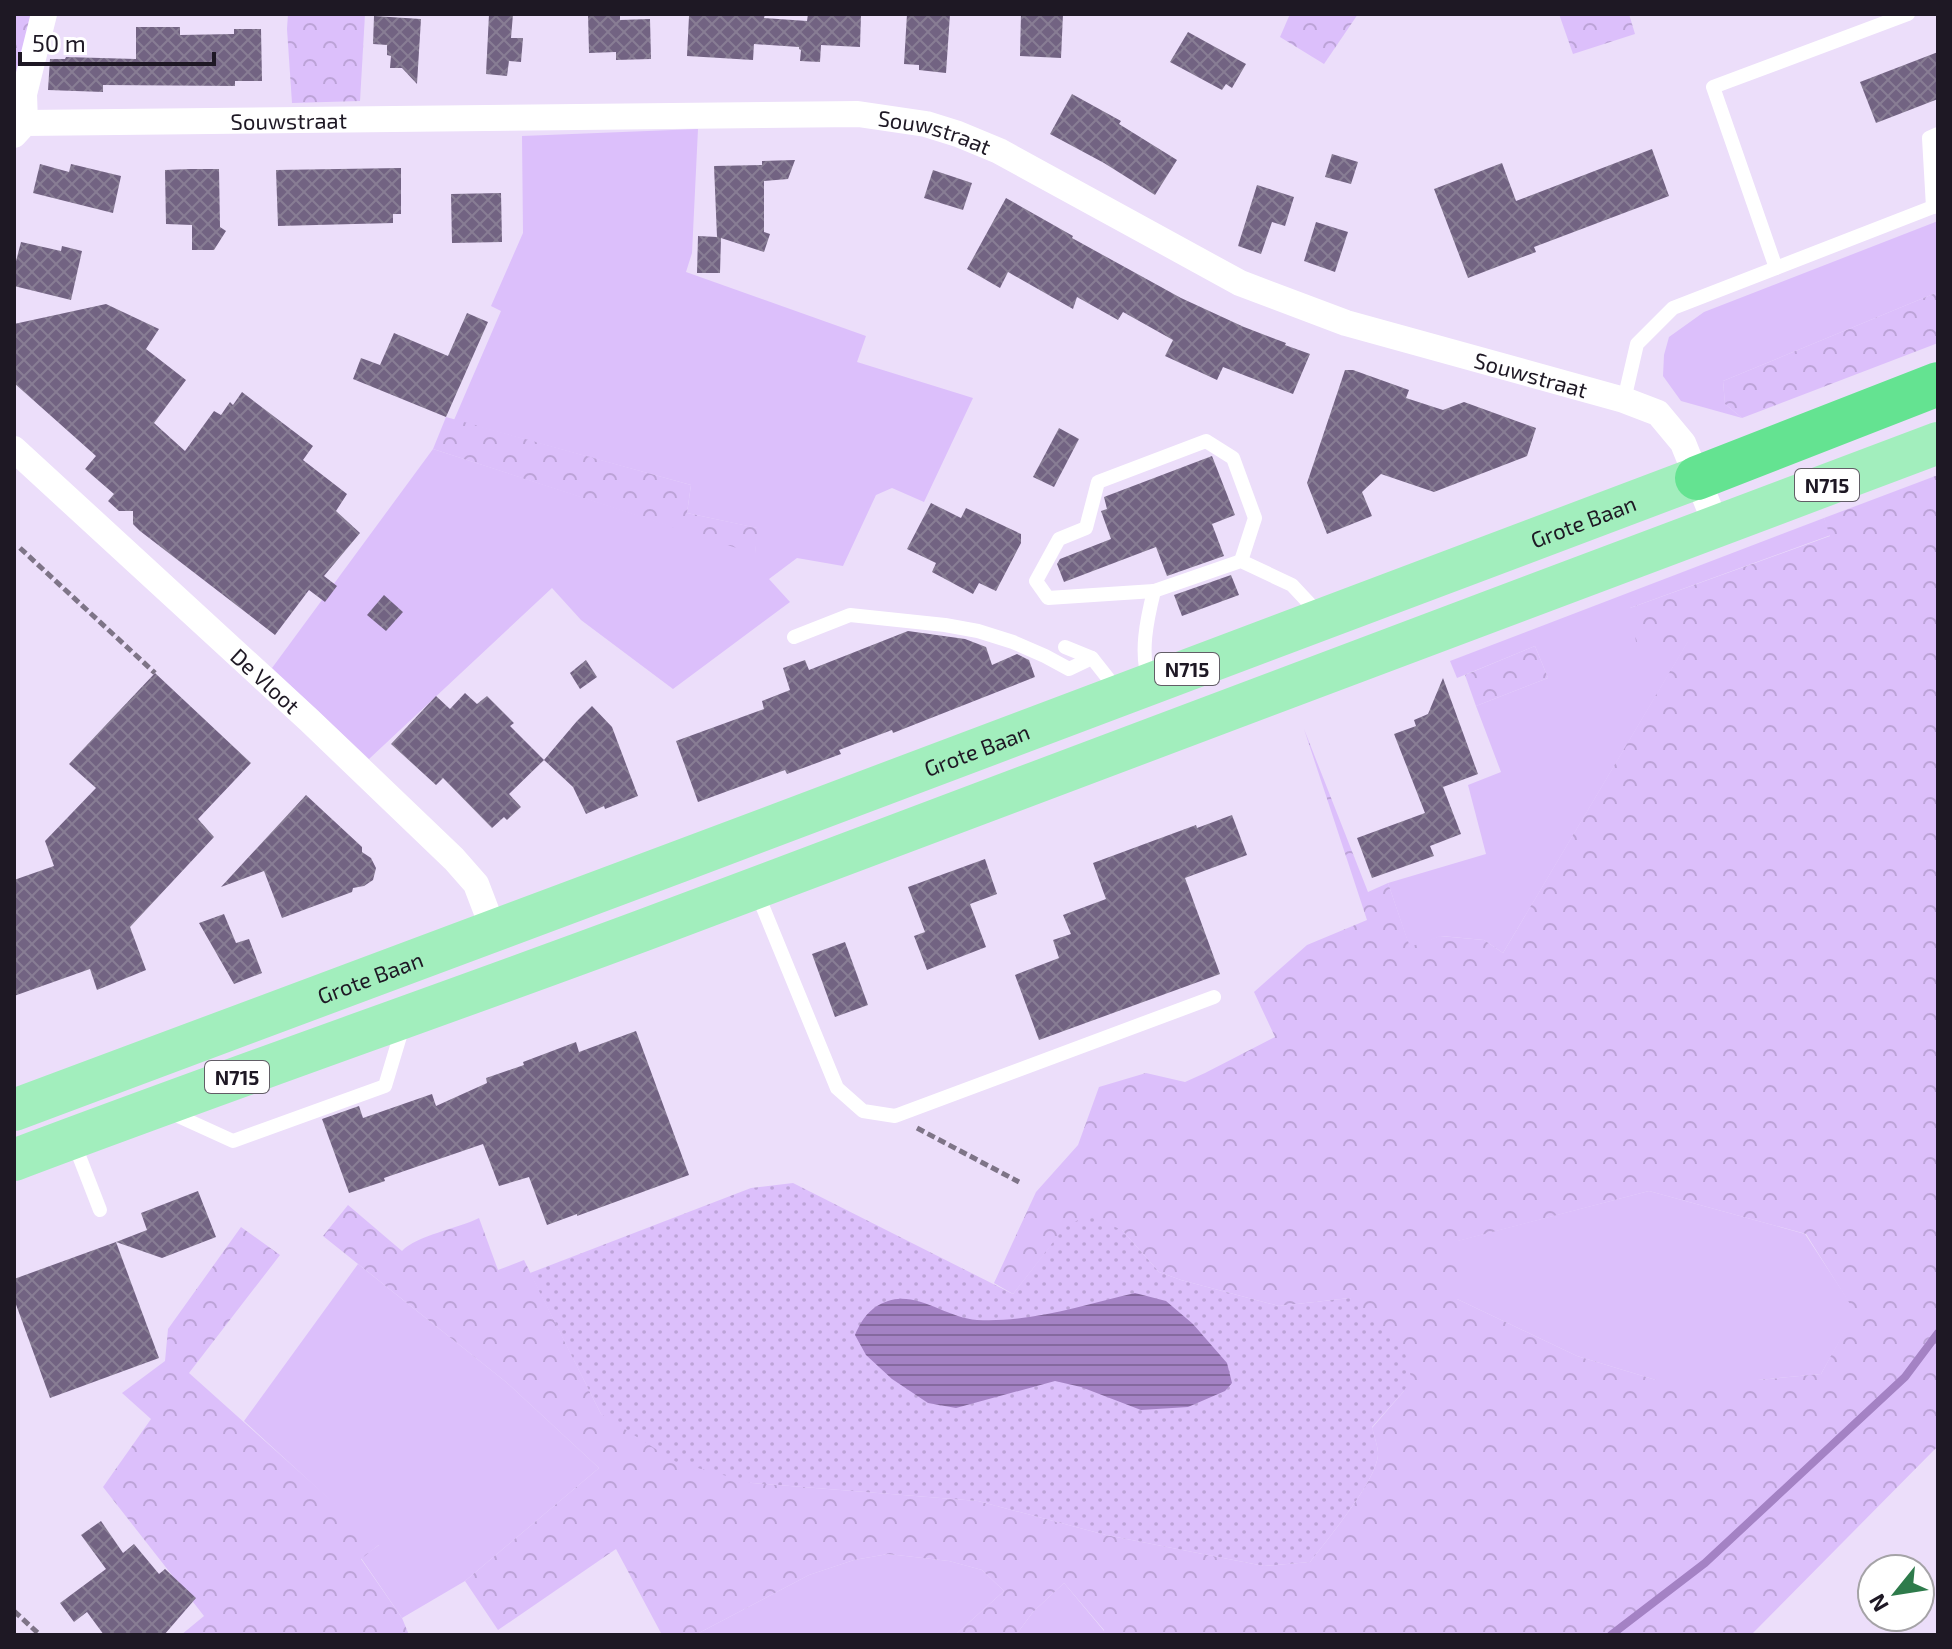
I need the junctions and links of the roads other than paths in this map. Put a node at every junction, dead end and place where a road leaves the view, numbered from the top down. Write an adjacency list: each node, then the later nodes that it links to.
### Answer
1 (44, 14): 3 (street)
2 (1908, 14): 6 (lane)
3 (18, 123): 8 (street, Souwstraat)
4 (1938, 134): 5 (lane)
5 (1936, 206): 6 (lane)
6 (1776, 268): 8 (lane)
7 (1938, 384): 11 (highway, Grote Baan / N715)
8 (1624, 400): 11 (street, Souwstraat)
9 (1938, 443): 12 (main road, N715)
10 (14, 449): 21 (street, De Vloot)
11 (1697, 478): 12 (street, Souwstraat); 15 (main road, Grote Baan / N715)
12 (1717, 527): 20 (main road, N715)
13 (1241, 561): 14 (lane); 14 (lane); 15 (lane)
14 (1154, 591): 19 (lane)
15 (1323, 618): 19 (main road, Grote Baan / N715)
16 (794, 637): 18 (lane)
17 (1065, 647): 18 (lane)
18 (1092, 658): 19 (lane)
19 (1136, 689): 21 (main road, Grote Baan / N715)
20 (756, 889): 22 (lane); 23 (main road, N715)
21 (494, 931): 25 (main road, Grote Baan / N715)
22 (1214, 997)
23 (406, 1016): 24 (main road, N715); 24 (lane)
24 (156, 1107): 26 (main road, N715)
25 (14, 1110)
26 (72, 1138): 27 (main road, N715); 28 (lane)
27 (14, 1160)
28 (100, 1210)

